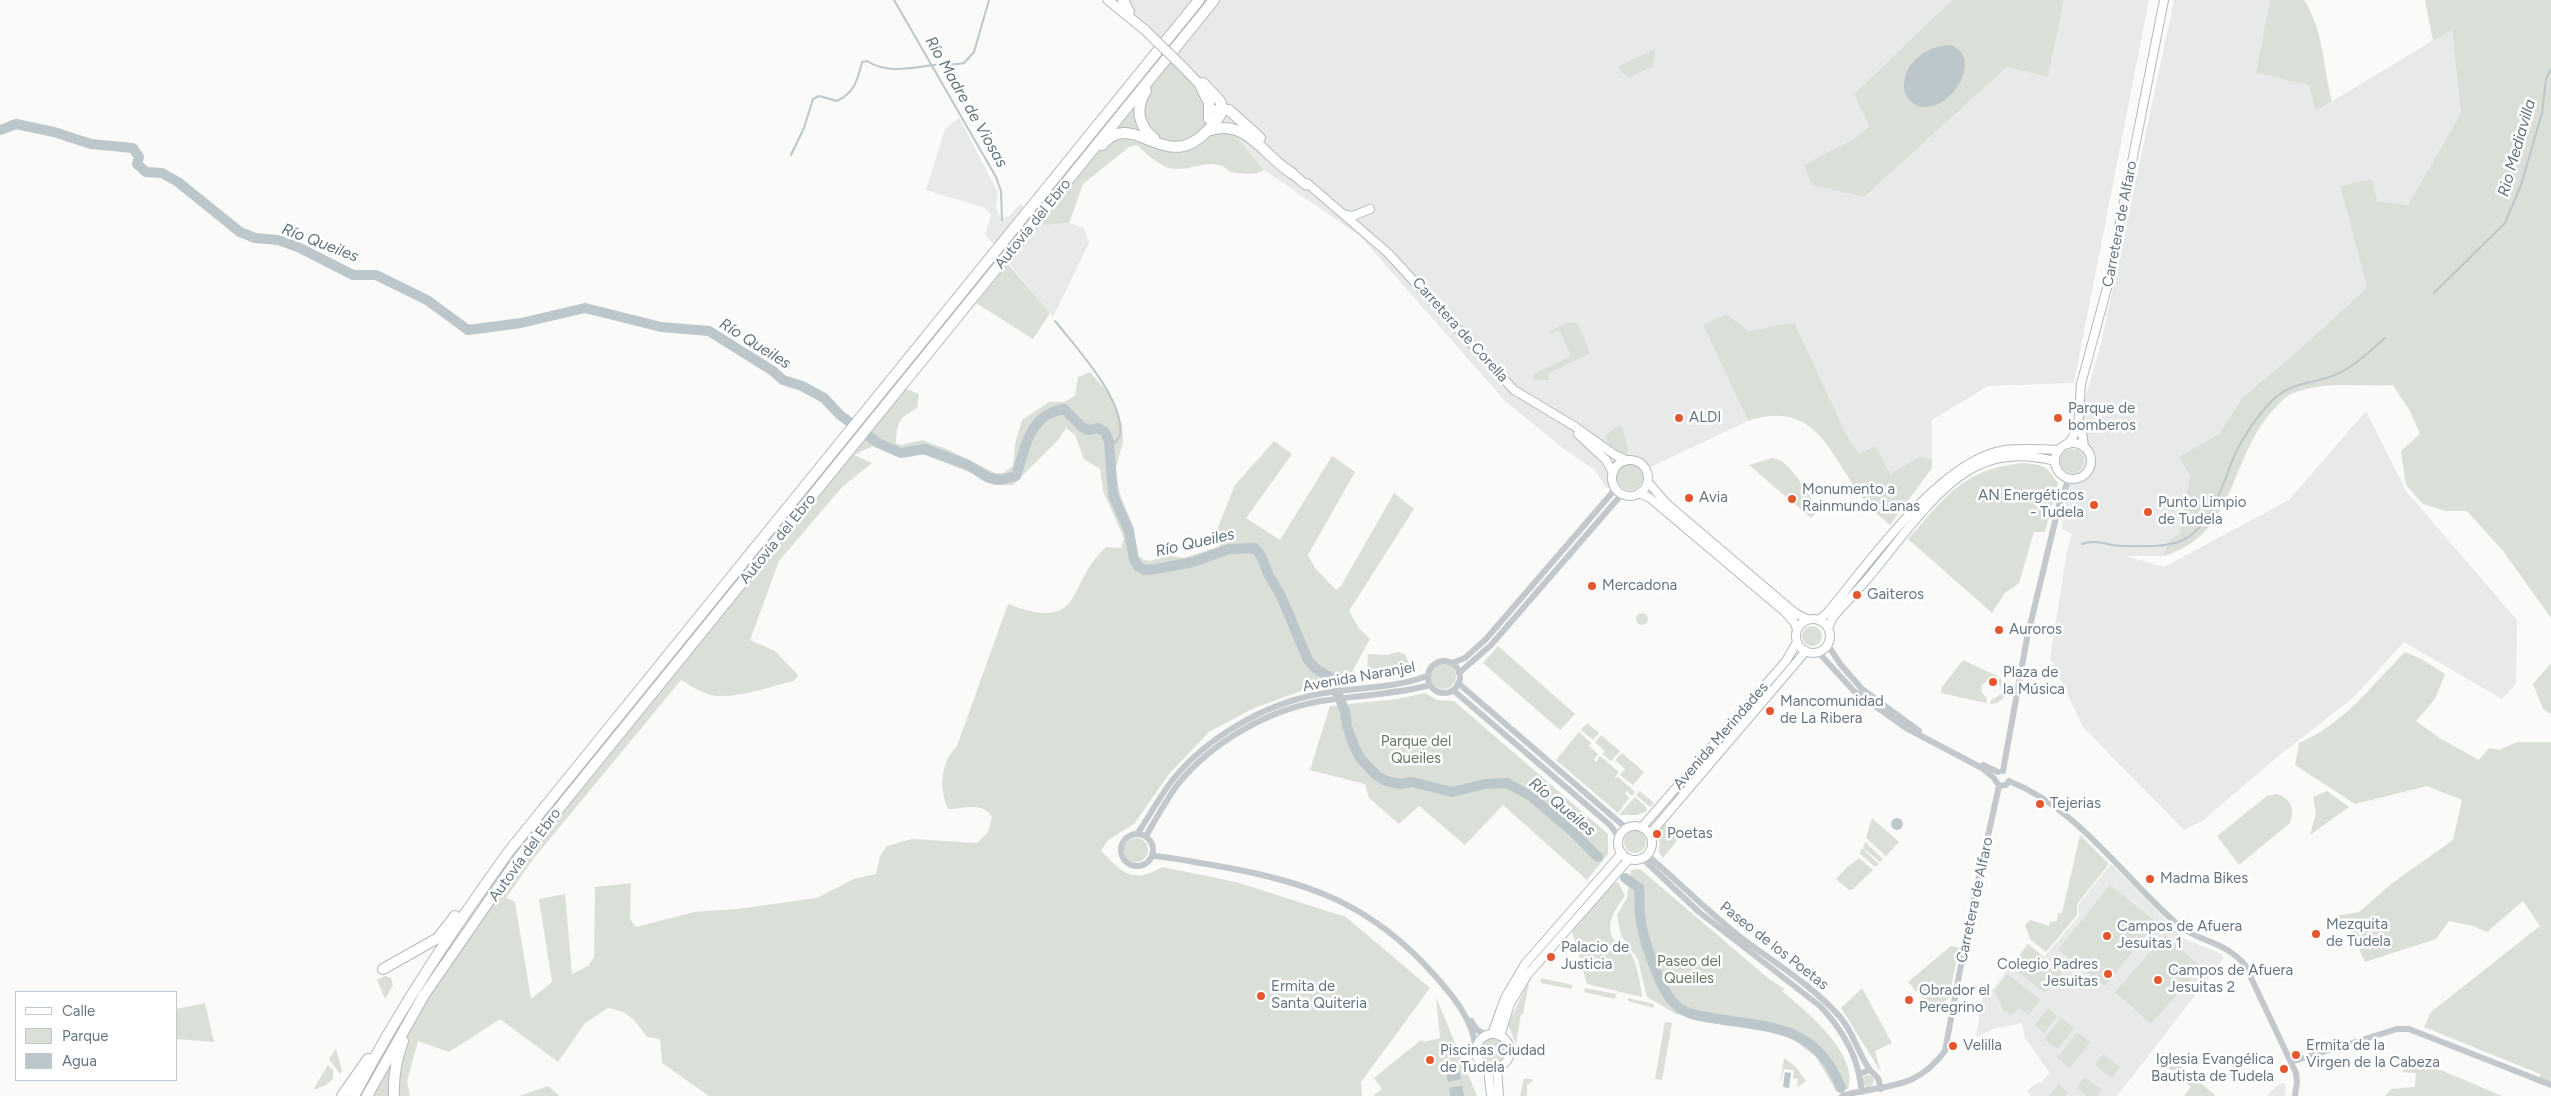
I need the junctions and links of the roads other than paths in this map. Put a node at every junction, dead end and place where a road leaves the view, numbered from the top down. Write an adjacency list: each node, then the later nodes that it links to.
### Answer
1 (1108, 0): 10 (main road)
2 (1116, 0): 9 (main road)
3 (1123, 0): 9 (highway)
4 (1191, 0): 16 (highway)
5 (1199, 0): 16 (highway, Autovía del Ebro)
6 (1214, 0): 22 (highway, Autovía del Ebro)
7 (1218, 0): 13 (highway)
8 (2165, 0): 24 (main road, Carretera de Alfaro); 25 (main road, Carretera de Alfaro)
9 (1129, 12): 10 (main road)
10 (1145, 30): 11 (main road, bridge)
11 (1200, 81): 12 (highway); 13 (highway); 15 (main road)
12 (1224, 109): 13 (highway); 14 (highway); 15 (highway); 17 (main road)
13 (1209, 119)
14 (1206, 132): 17 (highway); 22 (highway)
15 (1260, 138): 18 (main road)
16 (1074, 155): 58 (highway, Autovía del Ebro)
17 (1293, 174): 18 (main road)
18 (1306, 184): 19 (main road, Carretera de Corella); 29 (main road, Carretera de Corella)
19 (1346, 215): 20 (main road, Carretera de Corella); 20 (main road)
20 (1363, 230): 21 (main road, Carretera de Corella)
21 (1377, 242): 23 (main road); 27 (main road, Carretera de Corella)
22 (1004, 259): 63 (highway, Autovía del Ebro)
23 (1418, 279)
24 (2068, 444): 25 (main road); 26 (main road)
25 (2084, 447): 30 (main road)
26 (2059, 450): 28 (main road); 36 (main road)
27 (1626, 460): 29 (main road); 31 (main road)
28 (2055, 461): 30 (main road); 37 (main road)
29 (1613, 473): 32 (main road)
30 (2069, 478): 49 (street)
31 (1648, 482): 33 (main road); 35 (main road)
32 (1614, 486): 34 (main road); 43 (street)
33 (1639, 493): 34 (main road); 38 (main road)
34 (1622, 494): 44 (street)
35 (1808, 619): 36 (main road); 38 (main road)
36 (1819, 620): 37 (main road)
37 (1828, 628): 40 (main road)
38 (1797, 629): 39 (main road)
39 (1797, 642): 41 (main road); 52 (main road, Avenida Merindades)
40 (1827, 644): 42 (main road); 49 (street)
41 (1806, 651): 42 (main road); 55 (main road, Avenida Merindades)
42 (1818, 652): 49 (street)
43 (1452, 663): 44 (street); 45 (street)
44 (1459, 673): 46 (street)
45 (1427, 676): 47 (street); 54 (street, Avenida Naranjel)
46 (1458, 683): 48 (street); 53 (street)
47 (1430, 685): 48 (street); 56 (street, Avenida Naranjel)
48 (1453, 690): 57 (street)
49 (1998, 774): 50 (street); 51 (street)
50 (2009, 781): 51 (street); 70 (street)
51 (1999, 786): 75 (street, Carretera de Alfaro)
52 (1642, 827): 53 (main road); 55 (main road)
53 (1626, 828): 57 (main road)
54 (1138, 833): 56 (street); 60 (street)
55 (1650, 834): 61 (main road)
56 (1146, 836): 60 (street)
57 (1619, 837): 59 (main road)
58 (510, 850): 64 (highway); 65 (highway, Autovía del Ebro)
59 (1622, 853): 62 (main road); 66 (main road)
60 (1153, 854): 66 (street); 68 (street)
61 (1645, 857): 62 (main road); 72 (street, Paseo de los Poetas); 73 (street, Paseo de los Poetas)
62 (1629, 858): 67 (main road)
63 (486, 909): 80 (highway, Autovía del Ebro); 81 (highway)
64 (383, 969)
65 (414, 991): 69 (highway); 79 (highway, Autovía del Ebro)
66 (1489, 1034): 67 (main road); 68 (main road)
67 (1500, 1036): 71 (main road)
68 (1476, 1046): 71 (main road)
69 (368, 1059): 77 (highway); 78 (highway)
70 (2291, 1062): 74 (street); 85 (street)
71 (1492, 1068): 82 (main road); 83 (main road)
72 (1870, 1070): 73 (street); 75 (street, Paseo de los Poetas)
73 (1859, 1074): 76 (street, Paseo de los Poetas)
74 (2551, 1085)
75 (1881, 1089): 76 (street)
76 (1862, 1092): 84 (street)
77 (342, 1096)
78 (348, 1096)
79 (354, 1096)
80 (367, 1096)
81 (394, 1096)
82 (1491, 1096)
83 (1499, 1096)
84 (1842, 1096)
85 (2295, 1096)

